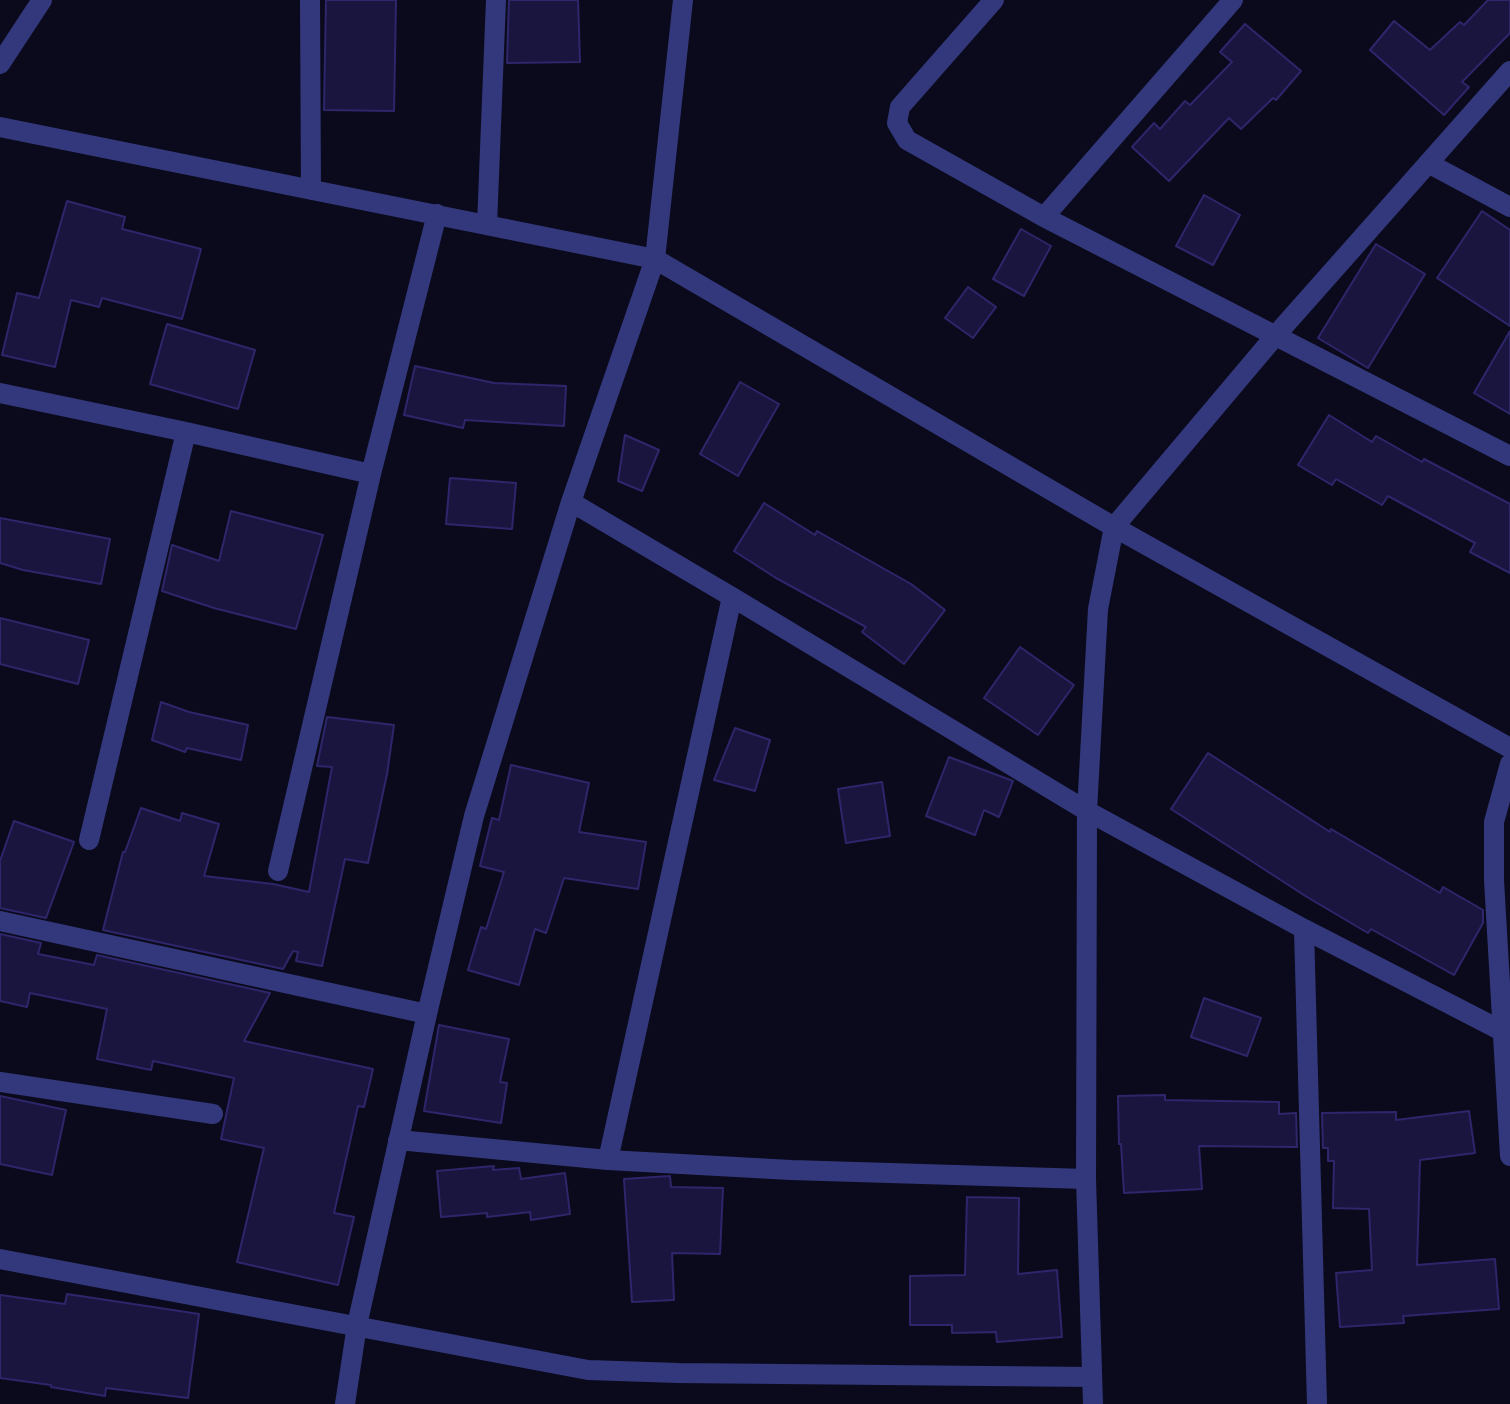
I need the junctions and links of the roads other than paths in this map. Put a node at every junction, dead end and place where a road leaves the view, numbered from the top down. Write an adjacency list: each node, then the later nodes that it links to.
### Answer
1 (42, 0): 7 (street)
2 (310, 0): 11 (street)
3 (496, 0): 15 (street)
4 (994, 0): 14 (street)
5 (1233, 0): 14 (street)
6 (685, 3): 16 (street)
7 (0, 64)
8 (1510, 71): 10 (street)
9 (0, 127): 11 (street)
10 (1428, 163): 12 (street); 17 (street)
11 (311, 190): 13 (street)
12 (1510, 207)
13 (437, 214): 15 (street); 21 (street)
14 (1044, 217): 17 (street)
15 (487, 225): 16 (street)
16 (655, 259): 22 (street); 23 (street)
17 (1276, 335): 20 (street); 23 (street)
18 (0, 393): 19 (street)
19 (186, 432): 21 (street); 28 (street)
20 (1510, 456)
21 (371, 474): 29 (street)
22 (571, 502): 24 (street); 32 (street)
23 (1114, 527): 25 (street); 27 (street)
24 (732, 597): 27 (street); 38 (street)
25 (1510, 748)
26 (1510, 764): 33 (street)
27 (1087, 811): 31 (street); 39 (street)
28 (89, 840)
29 (278, 871)
30 (0, 921): 32 (street)
31 (1304, 929): 33 (street); 45 (street)
32 (427, 1014): 36 (street)
33 (1502, 1031): 37 (street)
34 (0, 1082): 35 (street)
35 (213, 1114)
36 (398, 1140): 38 (street); 41 (street)
37 (1510, 1156)
38 (608, 1160): 39 (street)
39 (1086, 1179): 42 (street)
40 (0, 1259): 41 (street)
41 (357, 1325): 42 (street); 43 (street)
42 (1092, 1377): 44 (street)
43 (345, 1404)
44 (1093, 1404)
45 (1317, 1404)

